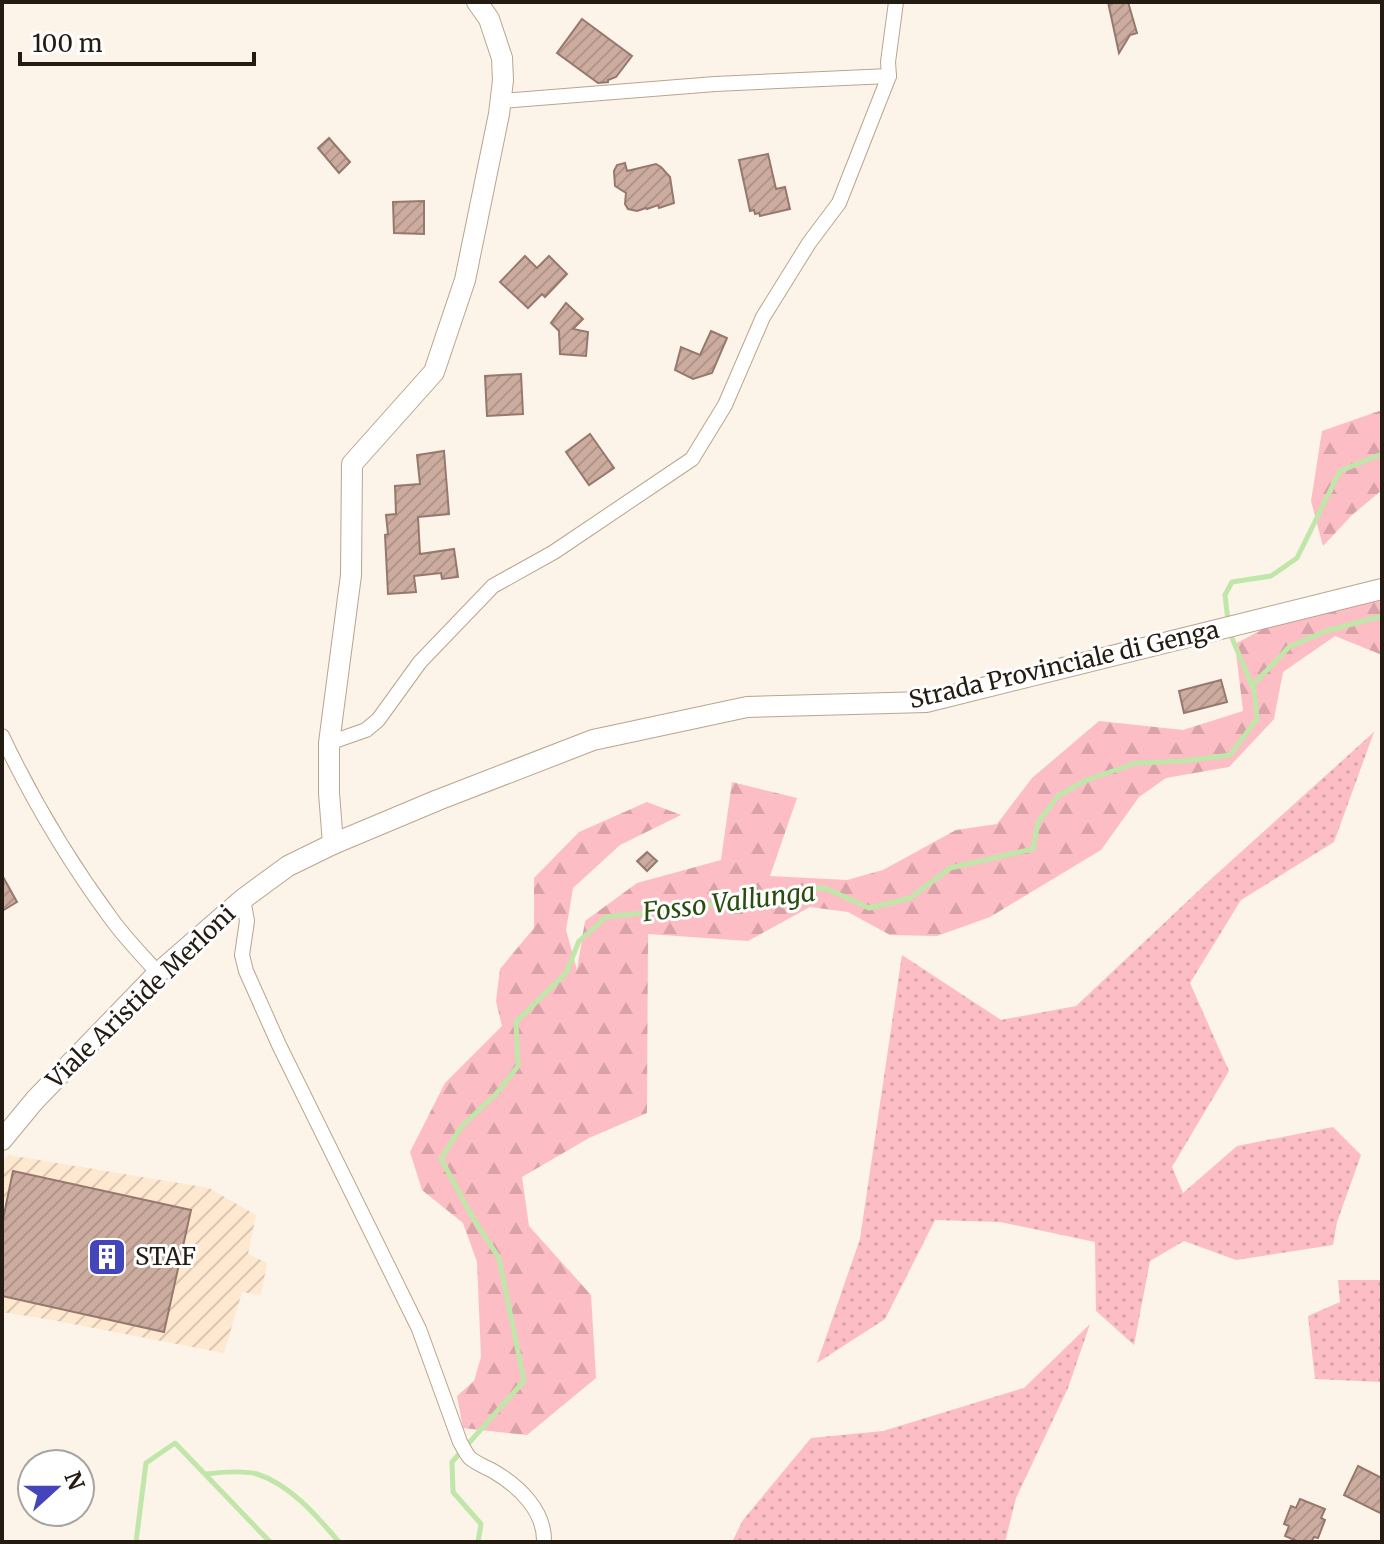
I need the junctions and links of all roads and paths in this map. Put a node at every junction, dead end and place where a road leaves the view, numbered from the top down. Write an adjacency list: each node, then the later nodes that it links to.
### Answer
1 (477, 2): 4 (main road)
2 (896, 2): 3 (street)
3 (889, 76): 4 (street); 7 (street)
4 (501, 101): 7 (main road)
5 (1382, 589): 8 (main road, Strada Provinciale di Genga)
6 (2, 736): 10 (street)
7 (329, 743): 8 (main road)
8 (333, 844): 9 (main road, Viale Aristide Merloni)
9 (243, 899): 10 (main road, Viale Aristide Merloni); 12 (street)
10 (158, 973): 11 (main road, Viale Aristide Merloni)
11 (2, 1140)
12 (544, 1542)

